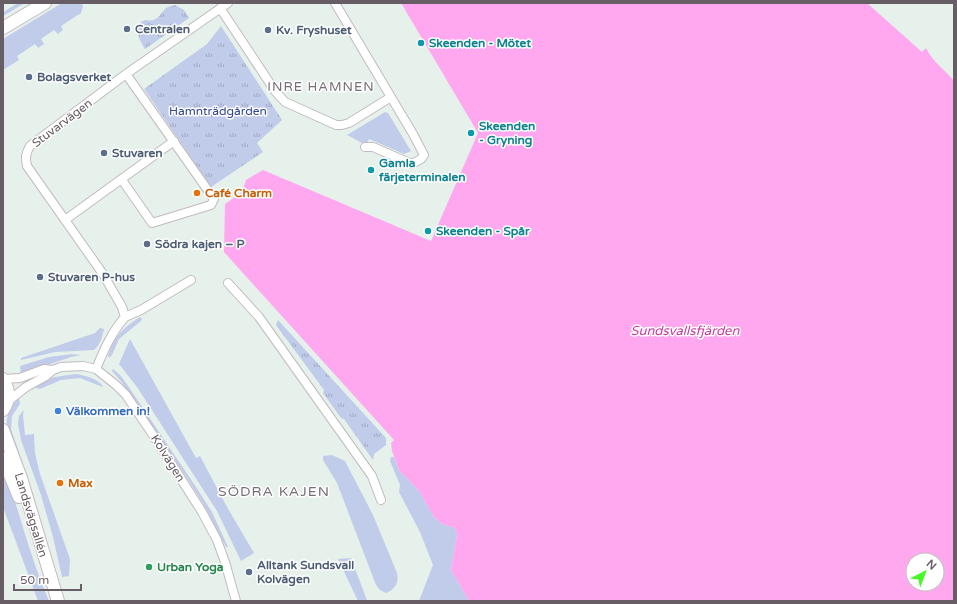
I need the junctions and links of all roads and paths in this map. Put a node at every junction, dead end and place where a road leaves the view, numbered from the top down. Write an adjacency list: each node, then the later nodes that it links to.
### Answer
1 (31, 3): 6 (main road)
2 (45, 3): 7 (main road)
3 (228, 3): 5 (street, Stuvarvägen)
4 (335, 3): 9 (street)
5 (220, 8): 8 (street, Stuvarvägen); 9 (street)
6 (3, 20)
7 (3, 28)
8 (126, 74): 10 (street); 13 (street, Stuvarvägen)
9 (391, 96): 11 (street)
10 (174, 141): 12 (street); 12 (street)
11 (365, 147)
12 (122, 180): 13 (street)
13 (65, 220): 16 (street, Stuvarvägen)
14 (191, 280): 16 (street)
15 (228, 283): 23 (street)
16 (125, 317): 17 (street)
17 (96, 369): 18 (street, Kolvägen); 26 (street, Kolvägen)
18 (53, 370): 19 (street, Kolvägen); 20 (street, Kolvägen)
19 (3, 379): 20 (main road)
20 (5, 406)
21 (3, 430): 25 (main road, Landsvägsallén)
22 (3, 458): 24 (main road, Landsvägsallén)
23 (381, 500)
24 (54, 601)
25 (58, 601)
26 (236, 601)

